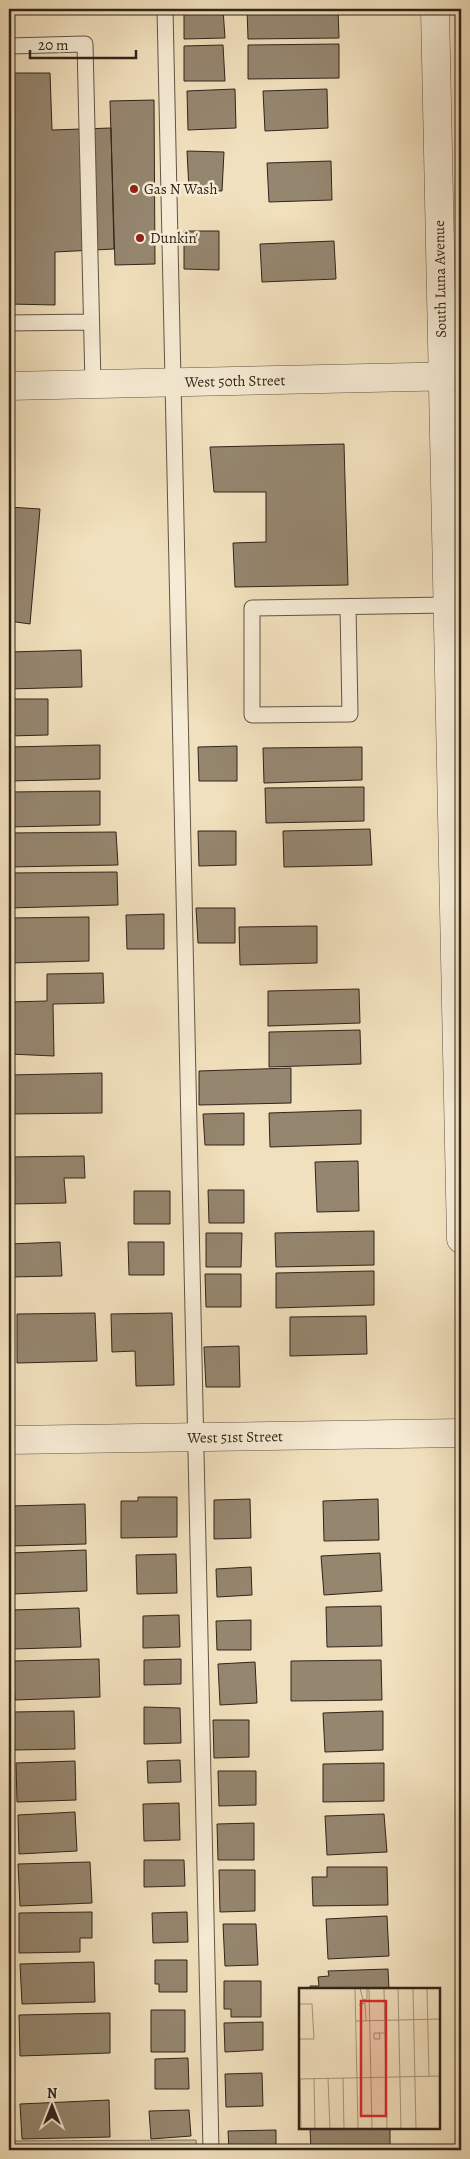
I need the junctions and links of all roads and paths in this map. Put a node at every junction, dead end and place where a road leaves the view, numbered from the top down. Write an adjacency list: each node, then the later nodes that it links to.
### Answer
1 (165, 9): 7 (lane)
2 (435, 9): 6 (street, South Luna Avenue)
3 (9, 46): 4 (lane)
4 (91, 322): 5 (lane); 8 (lane)
5 (9, 323)
6 (452, 376): 7 (street, West 50th Street); 10 (street, South Luna Avenue)
7 (173, 382): 8 (street, West 50th Street); 14 (lane)
8 (92, 384): 9 (street, West 50th Street)
9 (9, 386)
10 (448, 605): 11 (lane); 12 (street, South Luna Avenue)
11 (348, 607): 11 (lane)
12 (461, 1239)
13 (461, 1433): 14 (street, West 51st Street)
14 (195, 1437): 15 (street, West 51st Street); 16 (lane)
15 (9, 1440)
16 (211, 2150)

